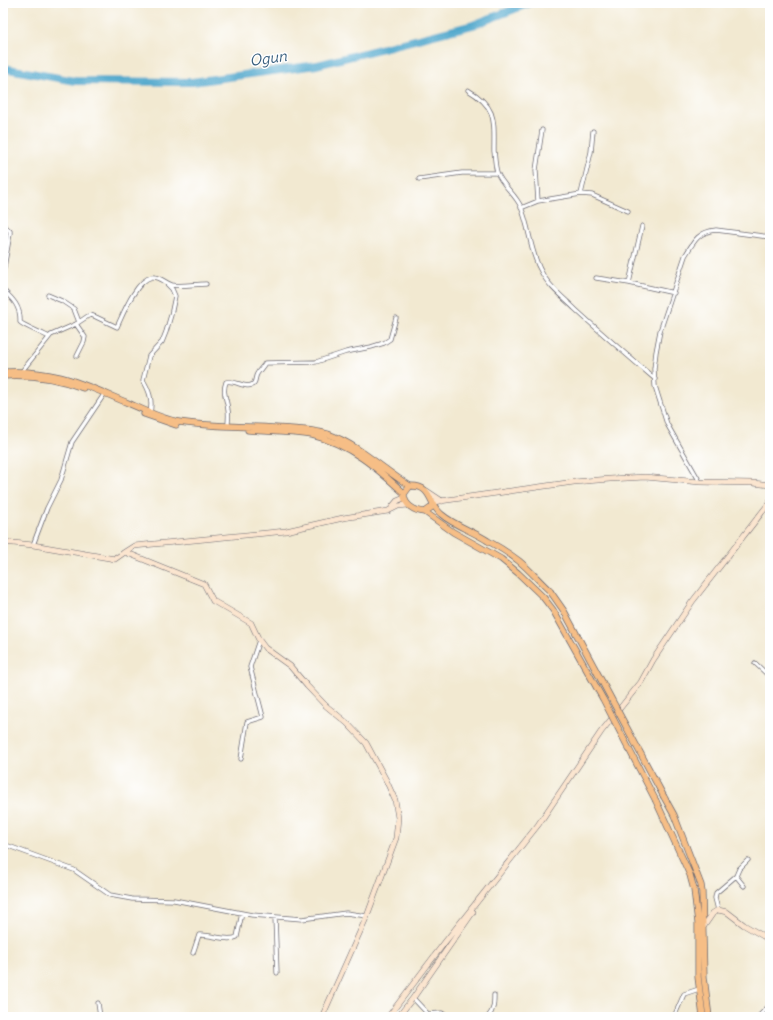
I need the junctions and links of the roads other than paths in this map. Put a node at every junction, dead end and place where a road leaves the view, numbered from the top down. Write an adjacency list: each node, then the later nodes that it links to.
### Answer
1 (468, 90): 4 (street)
2 (542, 130): 7 (street)
3 (593, 131): 6 (street)
4 (497, 172): 5 (street); 8 (street)
5 (418, 179)
6 (581, 194): 7 (street); 9 (street)
7 (538, 201): 8 (street)
8 (521, 208): 28 (street)
9 (628, 211)
10 (3, 226): 13 (street)
11 (642, 226): 16 (street)
12 (770, 237): 19 (street)
13 (3, 273)
14 (596, 278): 16 (street)
15 (165, 282): 17 (street); 22 (street); 30 (street)
16 (629, 283): 19 (street)
17 (206, 284)
18 (3, 290): 23 (street)
19 (674, 293): 28 (street)
20 (48, 295): 22 (street)
21 (396, 318): 31 (street)
22 (78, 323): 23 (street); 24 (street)
23 (49, 337): 25 (street)
24 (77, 356)
25 (22, 371): 26 (main road); 30 (main road)
26 (3, 372)
27 (3, 376): 29 (main road)
28 (655, 378): 32 (street)
29 (103, 396): 36 (main road); 44 (street)
30 (150, 412): 31 (main road)
31 (228, 426): 34 (main road)
32 (700, 482): 33 (street); 37 (street)
33 (770, 485)
34 (410, 486): 35 (main road); 36 (main road)
35 (427, 491): 37 (street); 39 (main road)
36 (404, 495): 40 (main road); 41 (street)
37 (443, 501): 39 (street)
38 (770, 502): 52 (street)
39 (433, 503): 42 (main road); 59 (main road, bridge)
40 (408, 505): 41 (street); 42 (main road)
41 (388, 510): 45 (street)
42 (425, 512): 59 (main road, bridge)
43 (3, 542): 44 (street)
44 (33, 545): 45 (street)
45 (115, 558): 46 (street)
46 (259, 640): 49 (street); 57 (street)
47 (755, 664): 48 (street)
48 (770, 678)
49 (241, 760)
50 (3, 844): 56 (street)
51 (748, 860): 53 (street)
52 (499, 874): 65 (street); 71 (street)
53 (736, 876): 54 (street); 55 (street)
54 (744, 886)
55 (718, 910): 59 (street); 60 (street)
56 (242, 913): 58 (street); 61 (street)
57 (367, 916): 58 (street); 70 (street)
58 (274, 917): 62 (street)
59 (701, 925): 63 (main road); 76 (main road)
60 (770, 940)
61 (193, 953)
62 (277, 973)
63 (699, 989): 68 (street); 75 (main road)
64 (494, 995): 74 (street)
65 (413, 998): 72 (street); 73 (street)
66 (98, 1002): 69 (street)
67 (770, 1005): 77 (street)
68 (674, 1016)
69 (100, 1017)
70 (322, 1017)
71 (388, 1017)
72 (398, 1017)
73 (447, 1017)
74 (488, 1017)
75 (703, 1017)
76 (709, 1017)
77 (758, 1017)

